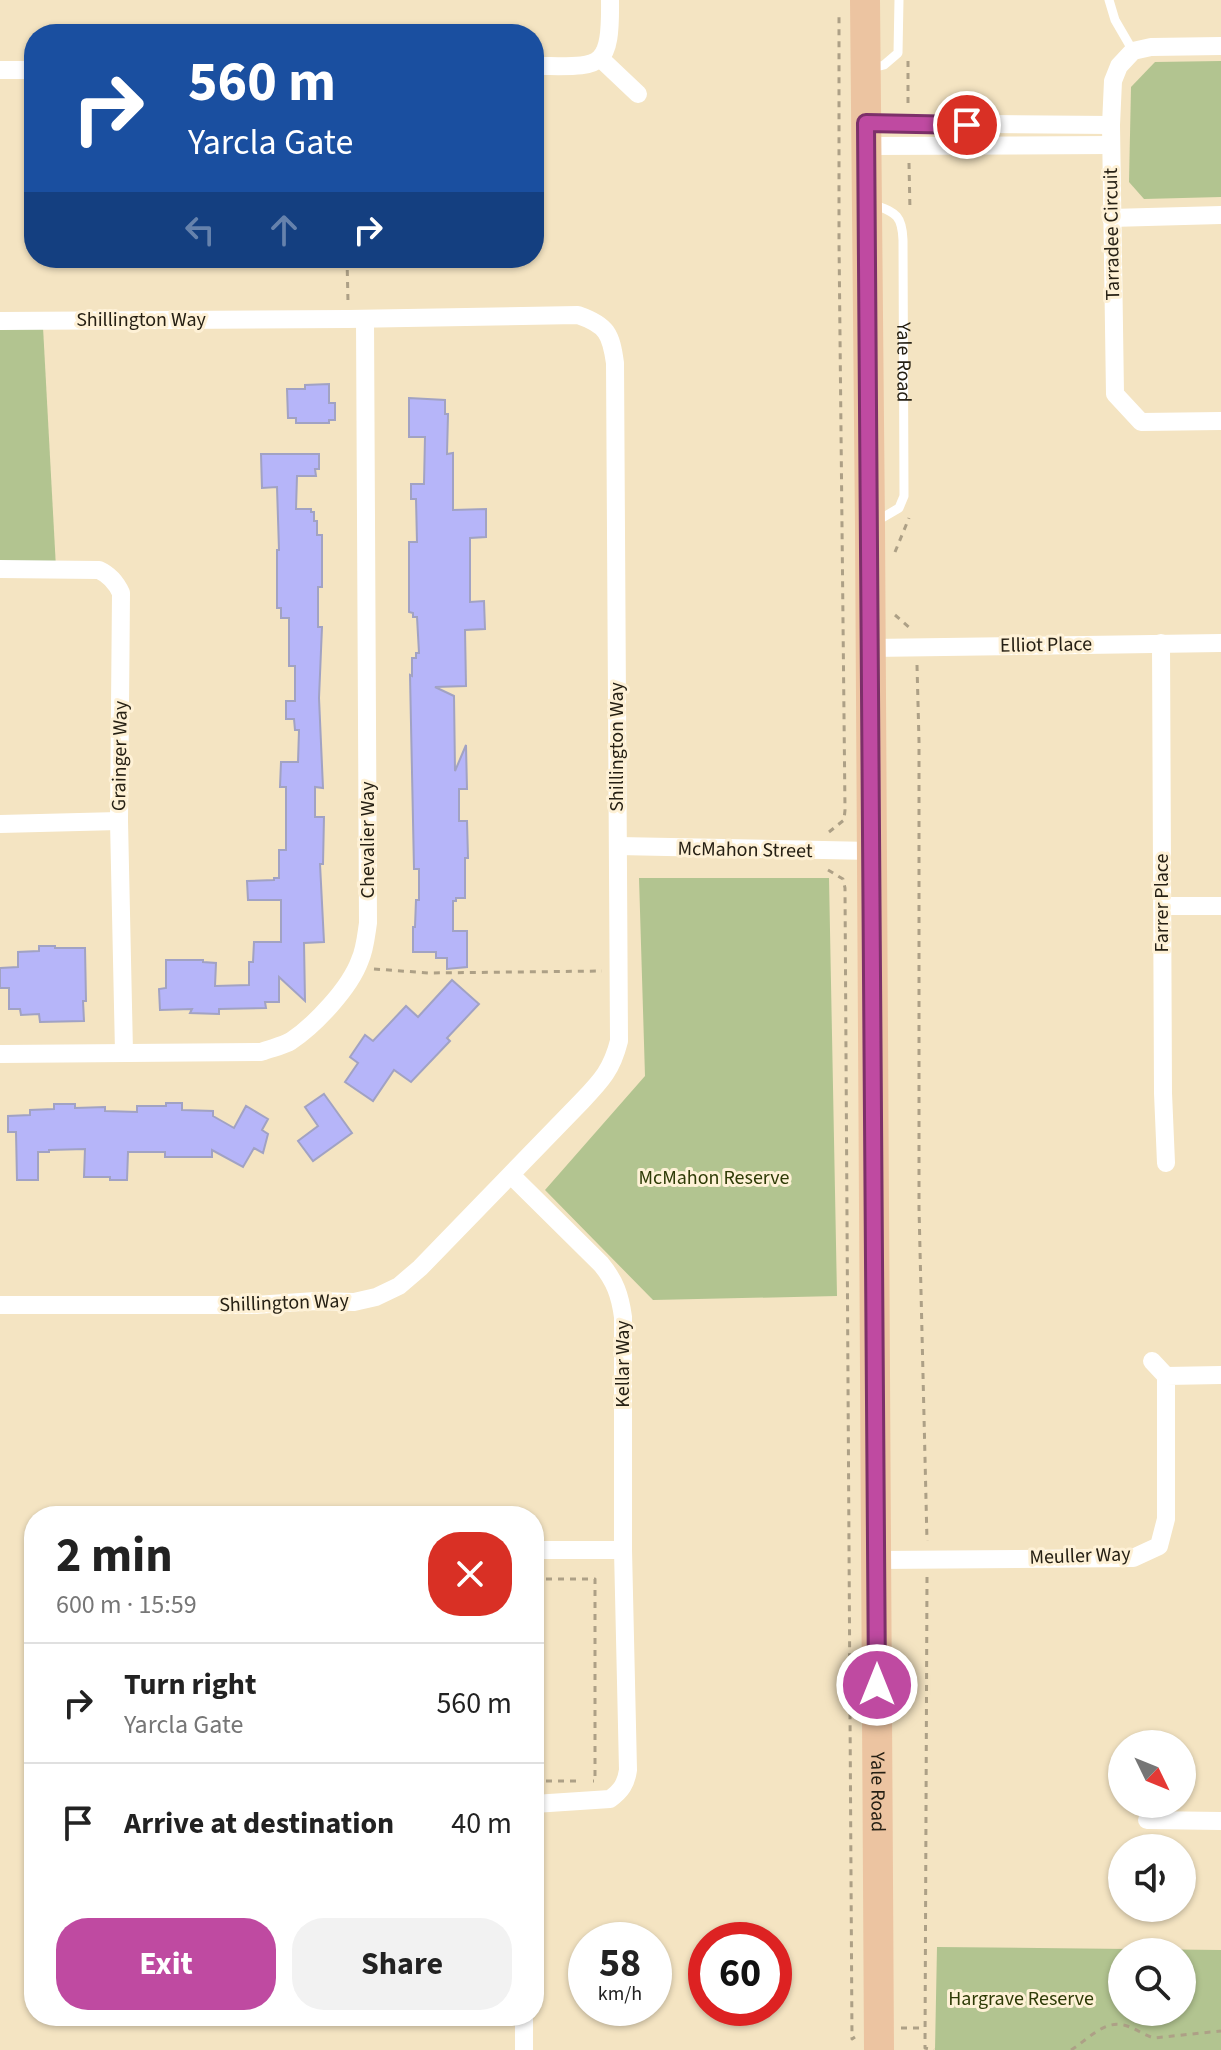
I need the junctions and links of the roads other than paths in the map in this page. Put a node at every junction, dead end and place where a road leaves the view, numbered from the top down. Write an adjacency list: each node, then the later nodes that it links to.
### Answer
1 (610, 0): 7 (street)
2 (865, 0): 9 (main road, Yale Road)
3 (899, 0): 9 (lane)
4 (1109, 0): 6 (lane)
5 (1221, 46): 6 (street)
6 (1133, 51): 13 (street, Tarradee Circuit)
7 (601, 59): 8 (street); 12 (street)
8 (544, 66)
9 (865, 69): 14 (main road, Yale Road)
10 (0, 70): 11 (street)
11 (24, 70)
12 (638, 94)
13 (1111, 125): 14 (street); 15 (street, Tarradee Circuit)
14 (866, 135): 15 (street); 24 (main road, Yale Road)
15 (1111, 145): 17 (street, Tarradee Circuit)
16 (1221, 215): 17 (street)
17 (1111, 218): 20 (street, Tarradee Circuit)
18 (356, 319): 19 (street, Shillington Way); 27 (street, Shillington Way); 31 (street, Chevalier Way)
19 (0, 321)
20 (1221, 421)
21 (0, 569): 25 (street, Grainger Way)
22 (1161, 643): 23 (street, Elliot Place); 24 (street, Elliot Place); 29 (street, Farrer Place)
23 (1221, 643)
24 (871, 648): 28 (main road, Yale Road)
25 (119, 821): 26 (street); 31 (street, Grainger Way)
26 (0, 824)
27 (618, 846): 28 (street, McMahon Street); 34 (street, Shillington Way)
28 (872, 851): 41 (main road, Yale Road)
29 (1162, 906): 30 (street); 33 (street, Farrer Place)
30 (1221, 906)
31 (124, 1052): 32 (street, Chevalier Way)
32 (0, 1054)
33 (1166, 1163)
34 (511, 1175): 35 (street, Shillington Way); 40 (street, Kellar Way)
35 (0, 1305)
36 (1152, 1361): 38 (street)
37 (1221, 1375): 38 (street)
38 (1166, 1376): 41 (street, Meuller Way)
39 (544, 1550): 40 (street)
40 (623, 1550): 42 (street, Kellar Way)
41 (876, 1560): 46 (main road, Yale Road)
42 (544, 1803)
43 (1147, 1820): 44 (street)
44 (1221, 1821)
45 (524, 2026): 47 (street)
46 (865, 2044)
47 (524, 2050)

